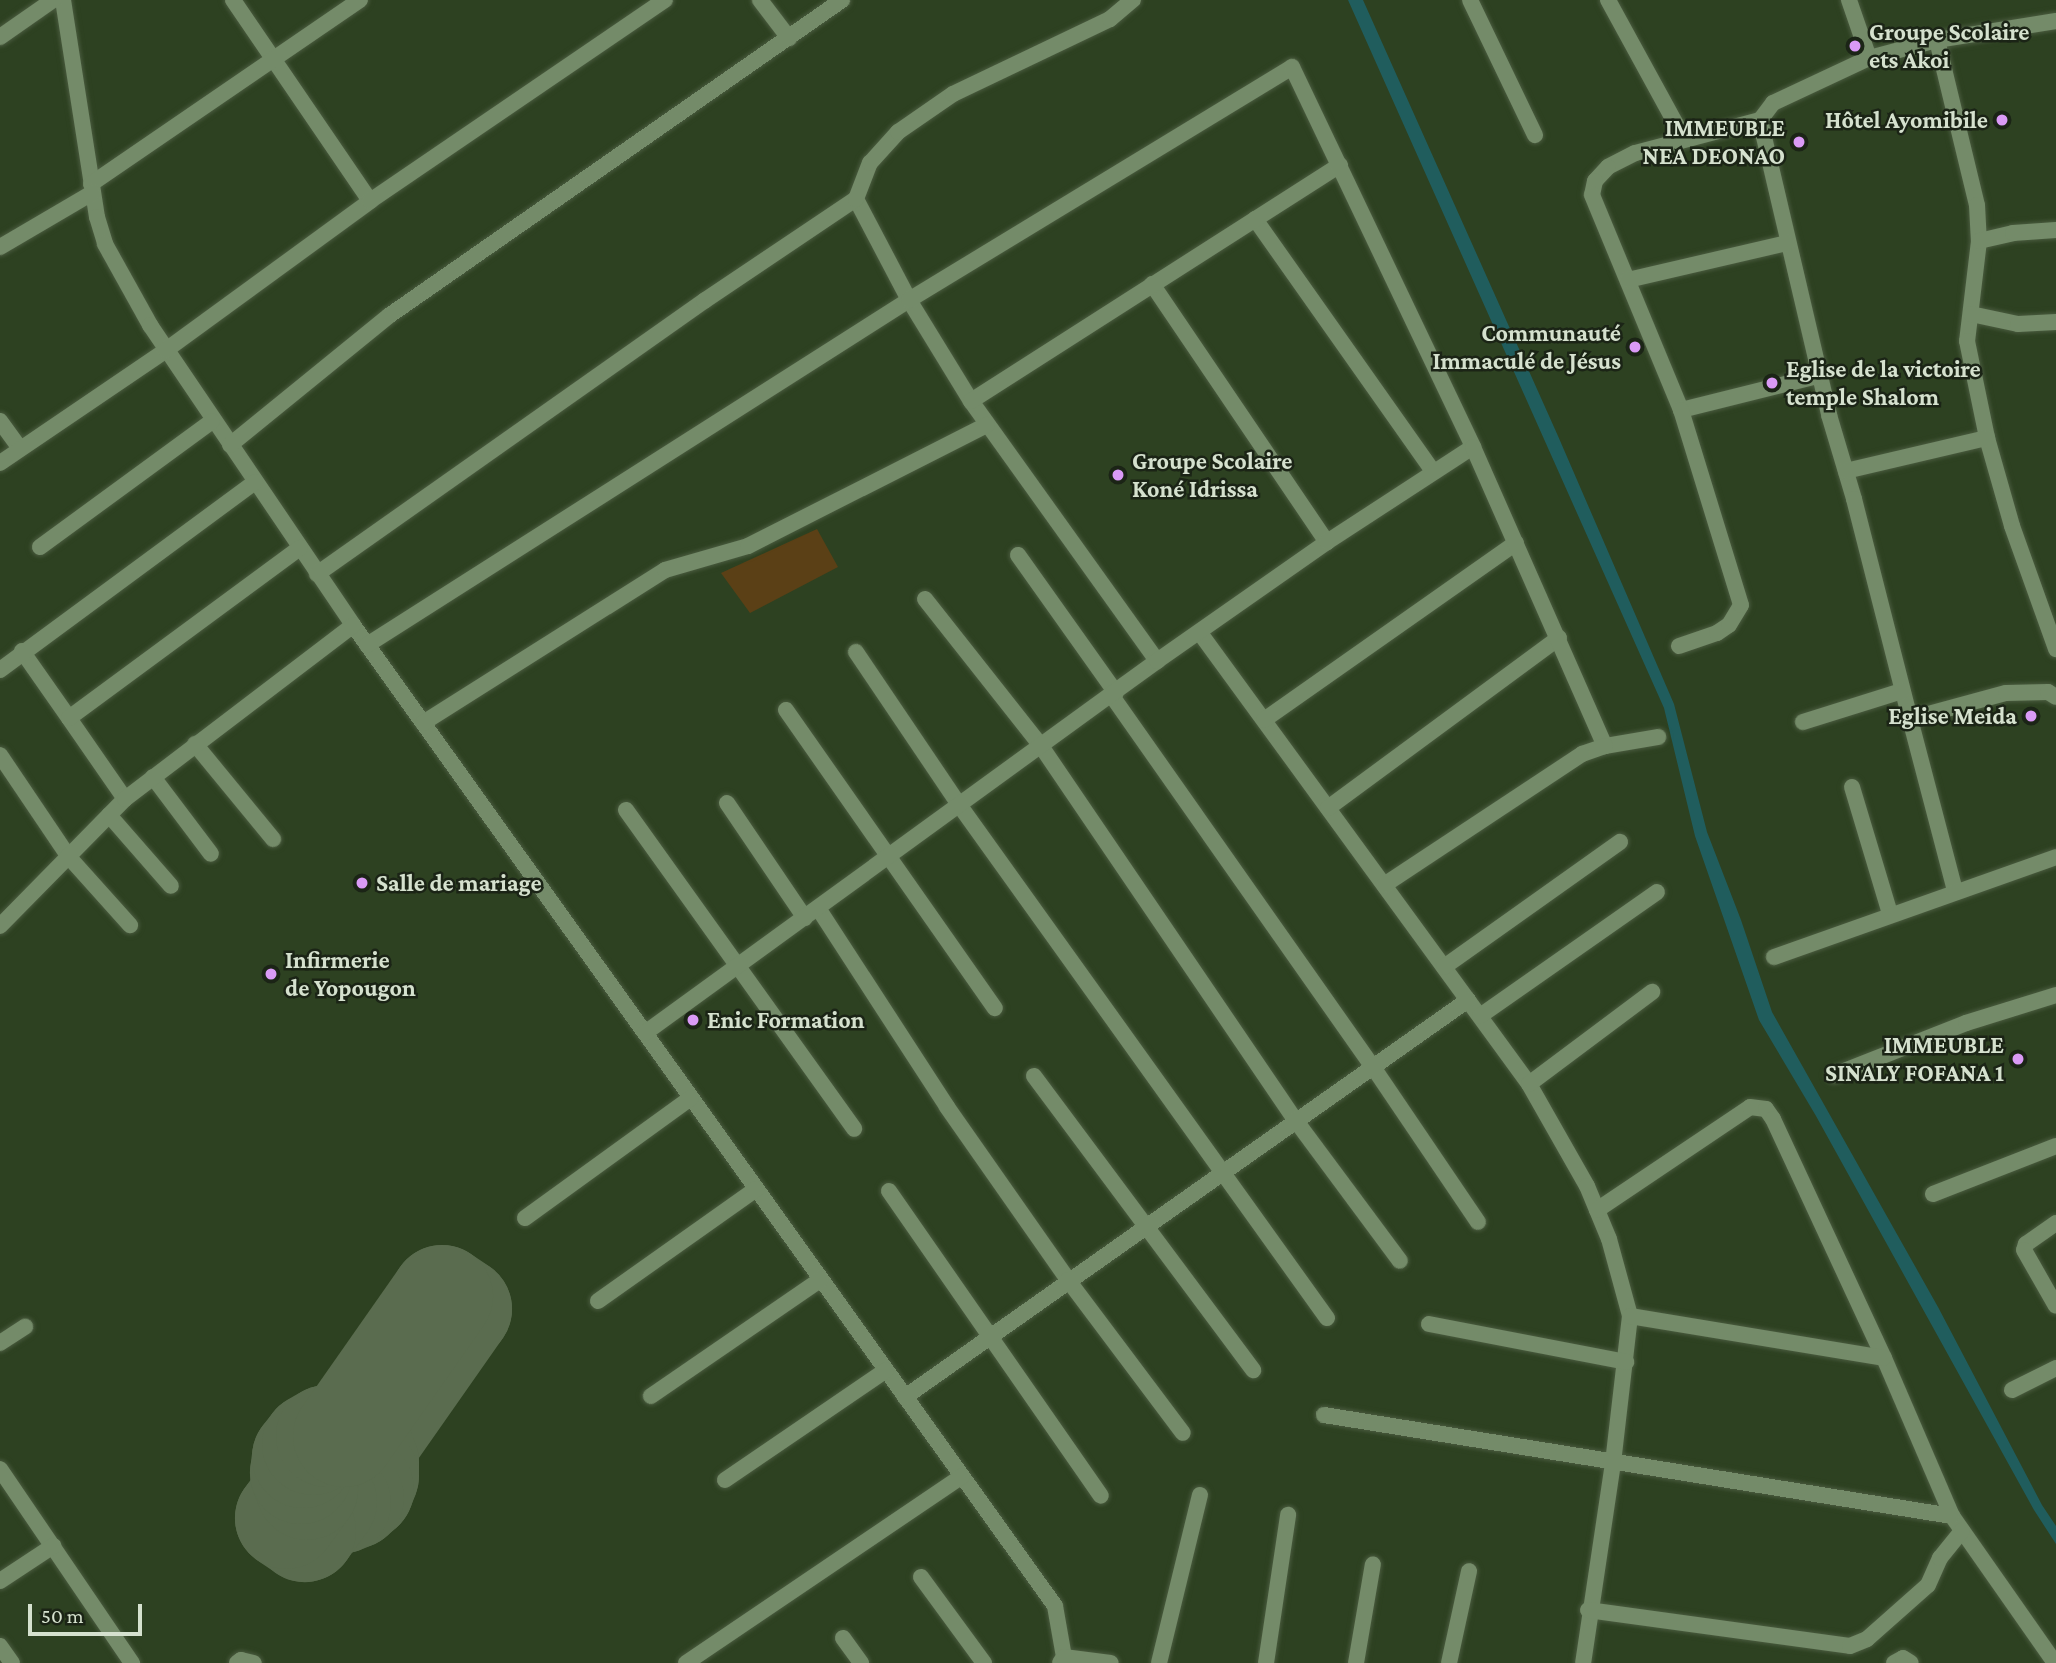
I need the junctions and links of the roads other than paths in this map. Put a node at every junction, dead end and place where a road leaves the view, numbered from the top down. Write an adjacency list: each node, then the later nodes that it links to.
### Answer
1 (53, 0): 13 (street)
2 (63, 0): 22 (street)
3 (233, 0): 17 (street)
4 (360, 0): 17 (street)
5 (665, 0): 24 (street)
6 (760, 0): 14 (street)
7 (842, 0): 14 (street)
8 (1133, 0): 23 (street)
9 (1470, 0): 19 (street)
10 (1608, 0): 20 (street)
11 (1849, 0): 16 (street)
12 (2056, 21): 15 (street)
13 (0, 37)
14 (789, 38): 43 (street)
15 (1937, 40): 16 (street); 27 (street)
16 (1869, 58): 18 (street)
17 (273, 60): 22 (street); 24 (street)
18 (1760, 120): 20 (street); 28 (street)
19 (1535, 135)
20 (1684, 139): 30 (street)
21 (1340, 165): 25 (street); 32 (street); 44 (street)
22 (92, 189): 29 (street); 35 (street)
23 (856, 198): 32 (street); 55 (street)
24 (370, 201): 35 (street)
25 (1255, 219): 31 (street); 47 (street)
26 (2056, 230): 27 (street)
27 (1979, 241): 33 (street)
28 (1787, 243): 30 (street); 36 (street)
29 (0, 247)
30 (1628, 280): 38 (street)
31 (1152, 284): 37 (street); 50 (street)
32 (909, 300): 37 (street); 60 (street)
33 (1971, 314): 34 (street); 42 (street)
34 (2056, 322)
35 (166, 350): 40 (street); 45 (street)
36 (1821, 375): 38 (street); 48 (street)
37 (971, 401): 41 (street)
38 (1681, 410): 61 (street)
39 (0, 421): 45 (street)
40 (212, 421): 43 (street); 52 (street)
41 (987, 425): 65 (street); 75 (street)
42 (1987, 438): 48 (street); 62 (street)
43 (230, 445): 49 (street)
44 (1473, 447): 47 (street); 51 (street)
45 (20, 449): 46 (street)
46 (0, 463)
47 (1433, 471): 50 (street)
48 (1846, 471): 67 (street)
49 (255, 482): 53 (street); 63 (street)
50 (1327, 542): 58 (street)
51 (1516, 543): 59 (street); 73 (street)
52 (40, 548)
53 (300, 548): 55 (street); 71 (street)
54 (1018, 555): 68 (street)
55 (317, 573): 57 (street)
56 (925, 600): 78 (street)
57 (353, 625): 60 (street); 77 (street)
58 (1200, 633): 65 (street); 73 (street)
59 (1559, 638): 79 (street); 86 (street)
60 (367, 645): 75 (street)
61 (1679, 646)
62 (2056, 649)
63 (22, 652): 66 (street); 71 (street)
64 (856, 652): 85 (street)
65 (1157, 661): 68 (street)
66 (0, 670)
67 (1902, 691): 72 (street); 74 (street)
68 (1114, 695): 78 (street); 113 (street)
69 (2056, 697): 72 (street)
70 (786, 710): 93 (street)
71 (69, 718): 83 (street)
72 (1910, 719): 97 (street)
73 (1264, 720): 86 (street)
74 (1803, 722)
75 (423, 723): 112 (street)
76 (1657, 737): 79 (street)
77 (195, 744): 81 (street); 89 (street)
78 (1041, 746): 85 (street); 118 (street)
79 (1605, 746): 95 (street)
80 (0, 755): 92 (street)
81 (153, 777): 83 (street); 91 (street)
82 (1852, 787): 100 (street)
83 (125, 799): 88 (street)
84 (727, 803): 101 (street)
85 (960, 806): 93 (street); 121 (street)
86 (1328, 808): 95 (street)
87 (626, 810): 105 (street)
88 (109, 815): 92 (street); 96 (street)
89 (273, 839)
90 (1620, 842): 106 (street)
91 (211, 854)
92 (68, 856): 102 (street); 103 (street)
93 (890, 856): 99 (street); 110 (street)
94 (2056, 857): 97 (street)
95 (1384, 885): 106 (street)
96 (171, 886)
97 (1955, 891): 100 (street)
98 (1657, 892): 111 (street)
99 (818, 908): 101 (street); 132 (street)
100 (1890, 914): 104 (street)
101 (804, 918): 105 (street)
102 (130, 925)
103 (0, 926)
104 (1774, 957)
105 (739, 966): 112 (street); 119 (street)
106 (1444, 967): 109 (street)
107 (1652, 992): 116 (street)
108 (2056, 995): 114 (street)
109 (1468, 1000): 111 (street); 113 (street)
110 (995, 1008)
111 (1480, 1016): 116 (street)
112 (645, 1034): 117 (street)
113 (1373, 1067): 118 (street); 127 (street)
114 (1834, 1075)
115 (1034, 1076): 129 (street)
116 (1530, 1084): 125 (street)
117 (691, 1098): 122 (street); 126 (street)
118 (1296, 1121): 121 (street); 130 (street)
119 (855, 1129)
120 (2056, 1146): 124 (street)
121 (1220, 1174): 129 (street); 136 (street)
122 (756, 1189): 131 (street); 133 (street)
123 (888, 1191): 139 (street)
124 (1933, 1194)
125 (1597, 1210): 135 (street); 141 (street)
126 (525, 1218)
127 (1478, 1222)
128 (2056, 1223): 134 (street)
129 (1145, 1227): 132 (street); 145 (street)
130 (1400, 1261)
131 (821, 1279): 144 (street); 147 (street)
132 (1068, 1280): 139 (street); 150 (street)
133 (598, 1301)
134 (2056, 1306)
135 (1630, 1316): 141 (street); 142 (street)
136 (1327, 1318)
137 (1429, 1324): 142 (street)
138 (25, 1327): 140 (street)
139 (991, 1335): 148 (street); 156 (street)
140 (0, 1343)
141 (1884, 1358): 158 (street)
142 (1626, 1362): 151 (street)
143 (2056, 1368): 146 (street)
144 (886, 1370): 148 (street); 154 (street)
145 (1253, 1370)
146 (2012, 1390)
147 (651, 1396)
148 (905, 1397): 153 (street)
149 (1324, 1415): 151 (street)
150 (1183, 1433)
151 (1613, 1463): 158 (street); 165 (street)
152 (0, 1469): 160 (street)
153 (962, 1476): 168 (street); 173 (street)
154 (725, 1479)
155 (1200, 1495): 177 (street)
156 (1101, 1496)
157 (1288, 1515): 178 (street)
158 (1952, 1516): 159 (street)
159 (1962, 1531): 165 (street); 184 (street)
160 (53, 1546): 164 (street); 170 (street)
161 (1373, 1564): 179 (street)
162 (1469, 1571): 180 (street)
163 (921, 1577): 175 (street)
164 (0, 1581)
165 (1588, 1610): 181 (street)
166 (844, 1638): 174 (street)
167 (0, 1646): 169 (street)
168 (1070, 1660): 176 (street)
169 (12, 1663)
170 (132, 1663)
171 (237, 1663): 172 (street)
172 (254, 1663)
173 (685, 1663)
174 (861, 1663)
175 (984, 1663)
176 (1111, 1663)
177 (1159, 1663)
178 (1266, 1663)
179 (1356, 1663)
180 (1449, 1663)
181 (1583, 1663)
182 (1894, 1663): 183 (street)
183 (1911, 1663)
184 (2055, 1663)

